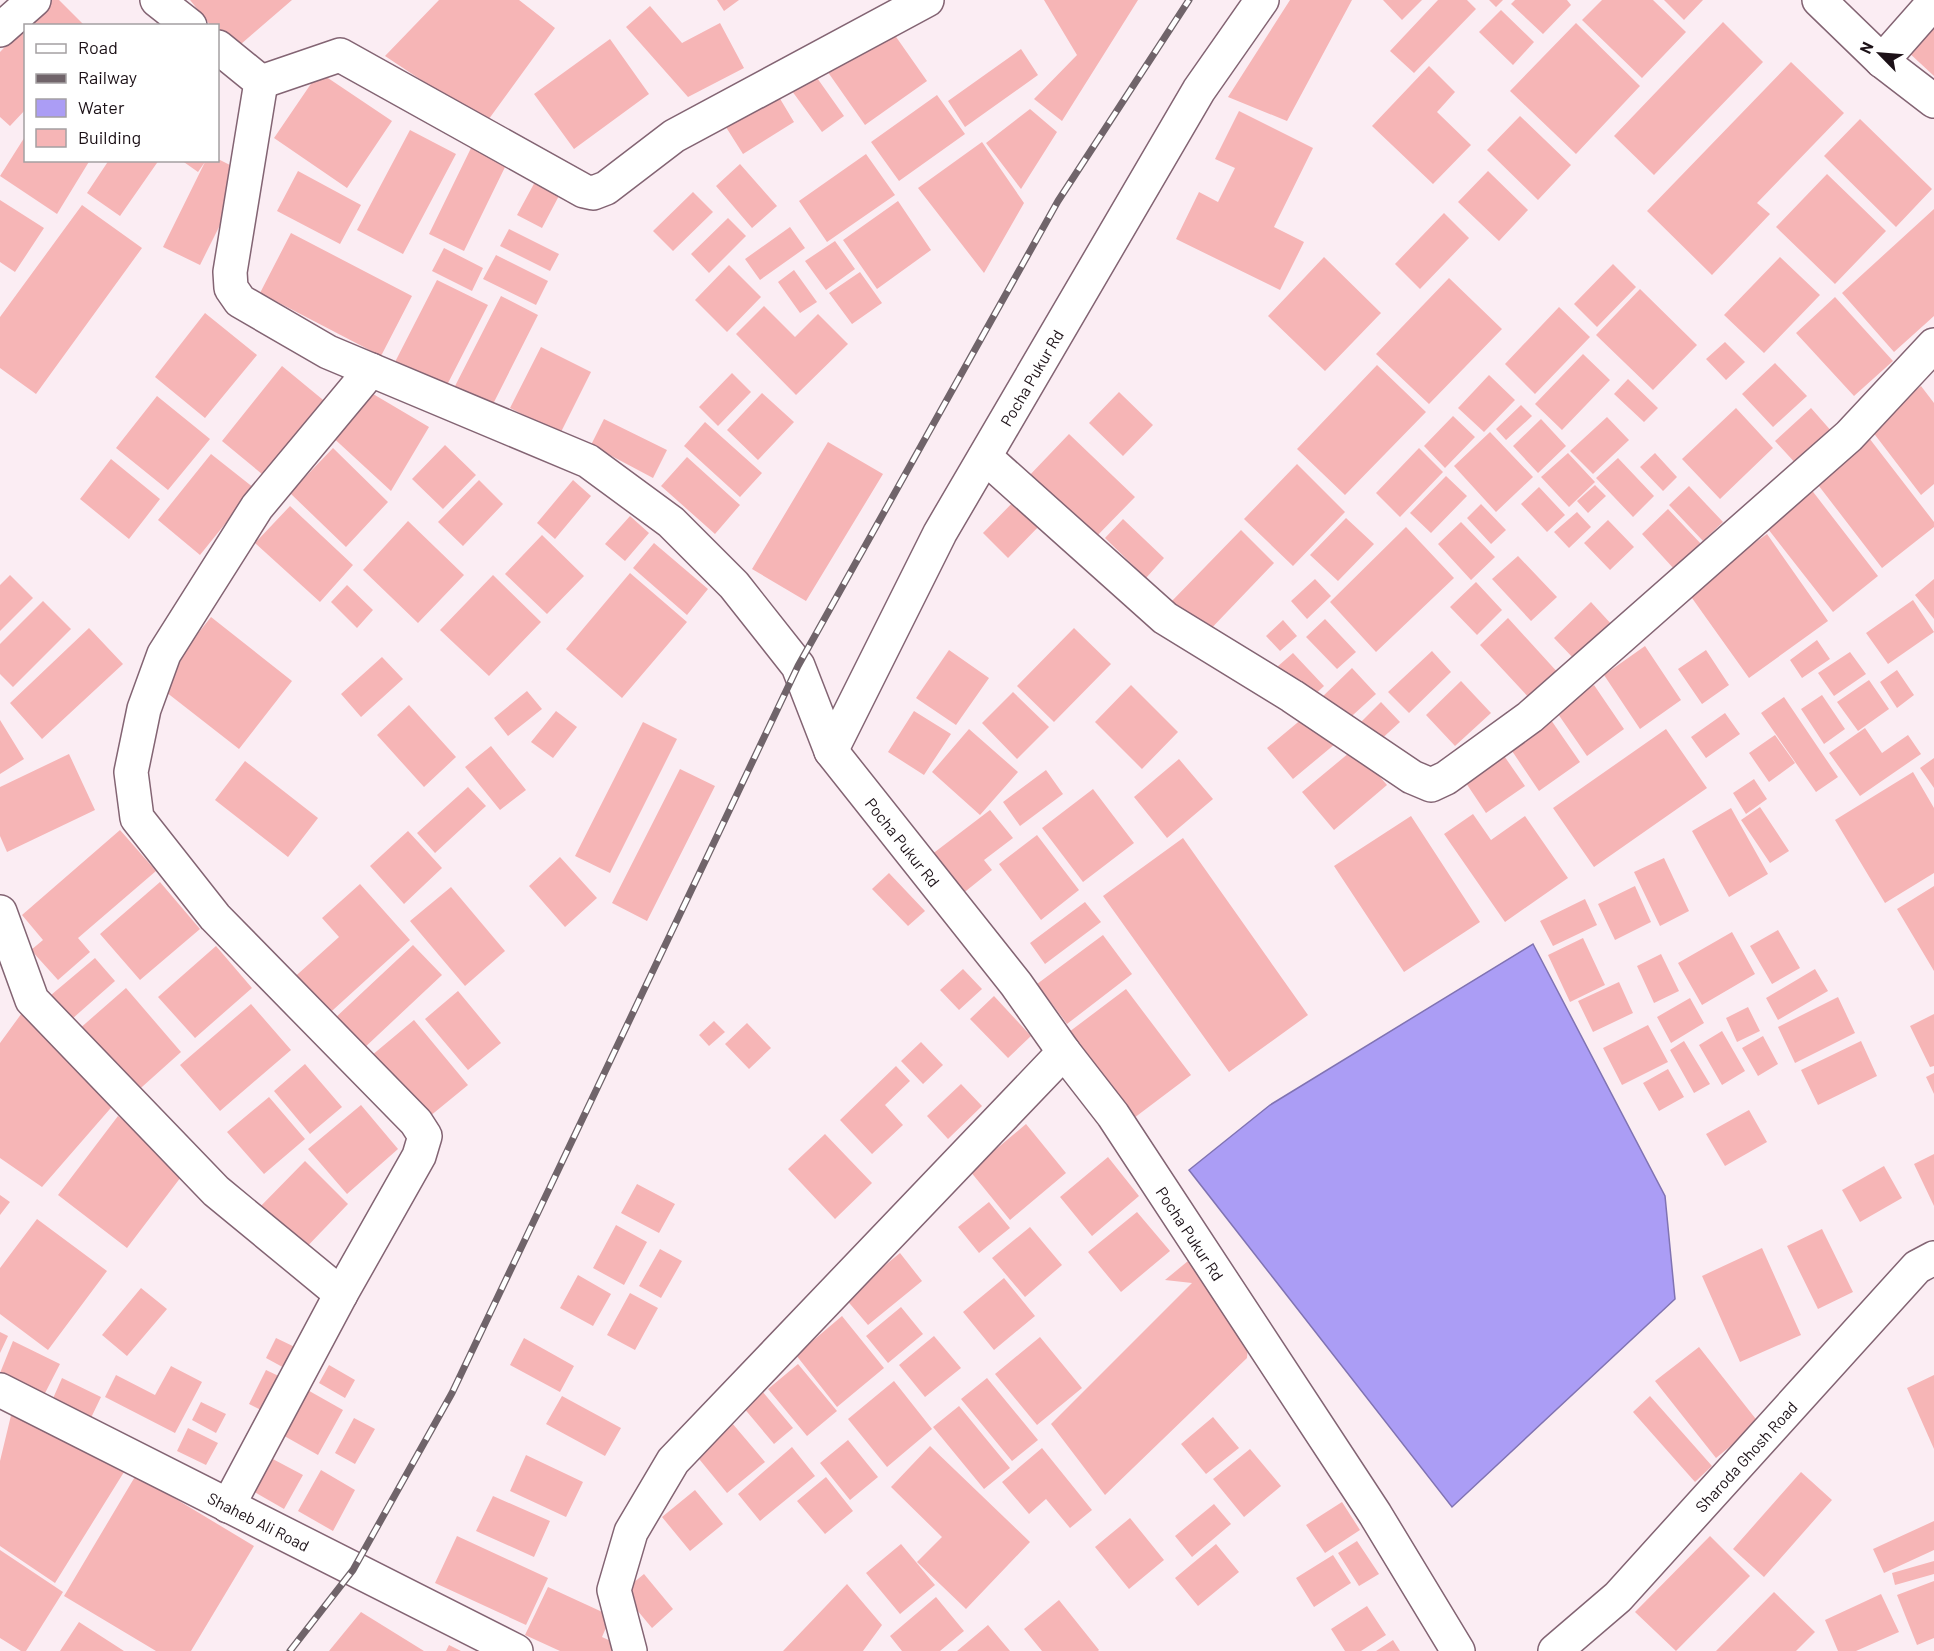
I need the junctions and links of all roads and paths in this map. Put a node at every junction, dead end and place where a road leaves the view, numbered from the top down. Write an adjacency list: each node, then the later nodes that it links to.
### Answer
1 (34, 0): 8 (street)
2 (157, 0): 7 (street)
3 (927, 0): 11 (street)
4 (1262, 0): 15 (street, Pocha Pukur Rd)
5 (1819, 0): 10 (street)
6 (1934, 2): 10 (street)
7 (187, 24)
8 (0, 30)
9 (219, 48): 11 (street)
10 (1882, 61): 12 (street)
11 (261, 82): 14 (street)
12 (1934, 100)
13 (1934, 345): 15 (street)
14 (371, 370): 16 (street); 20 (street)
15 (985, 457): 16 (street, Pocha Pukur Rd)
16 (831, 751): 18 (street, Pocha Pukur Rd)
17 (0, 912): 20 (street)
18 (1064, 1052): 25 (street); 26 (street, Pocha Pukur Rd)
19 (1934, 1258): 23 (street, Sharoda Ghosh Road)
20 (341, 1294): 22 (street)
21 (0, 1390): 22 (street, Shaheb Ali Road)
22 (228, 1506): 24 (street, Shaheb Ali Road)
23 (1566, 1647)
24 (516, 1651)
25 (630, 1651)
26 (1458, 1651)

